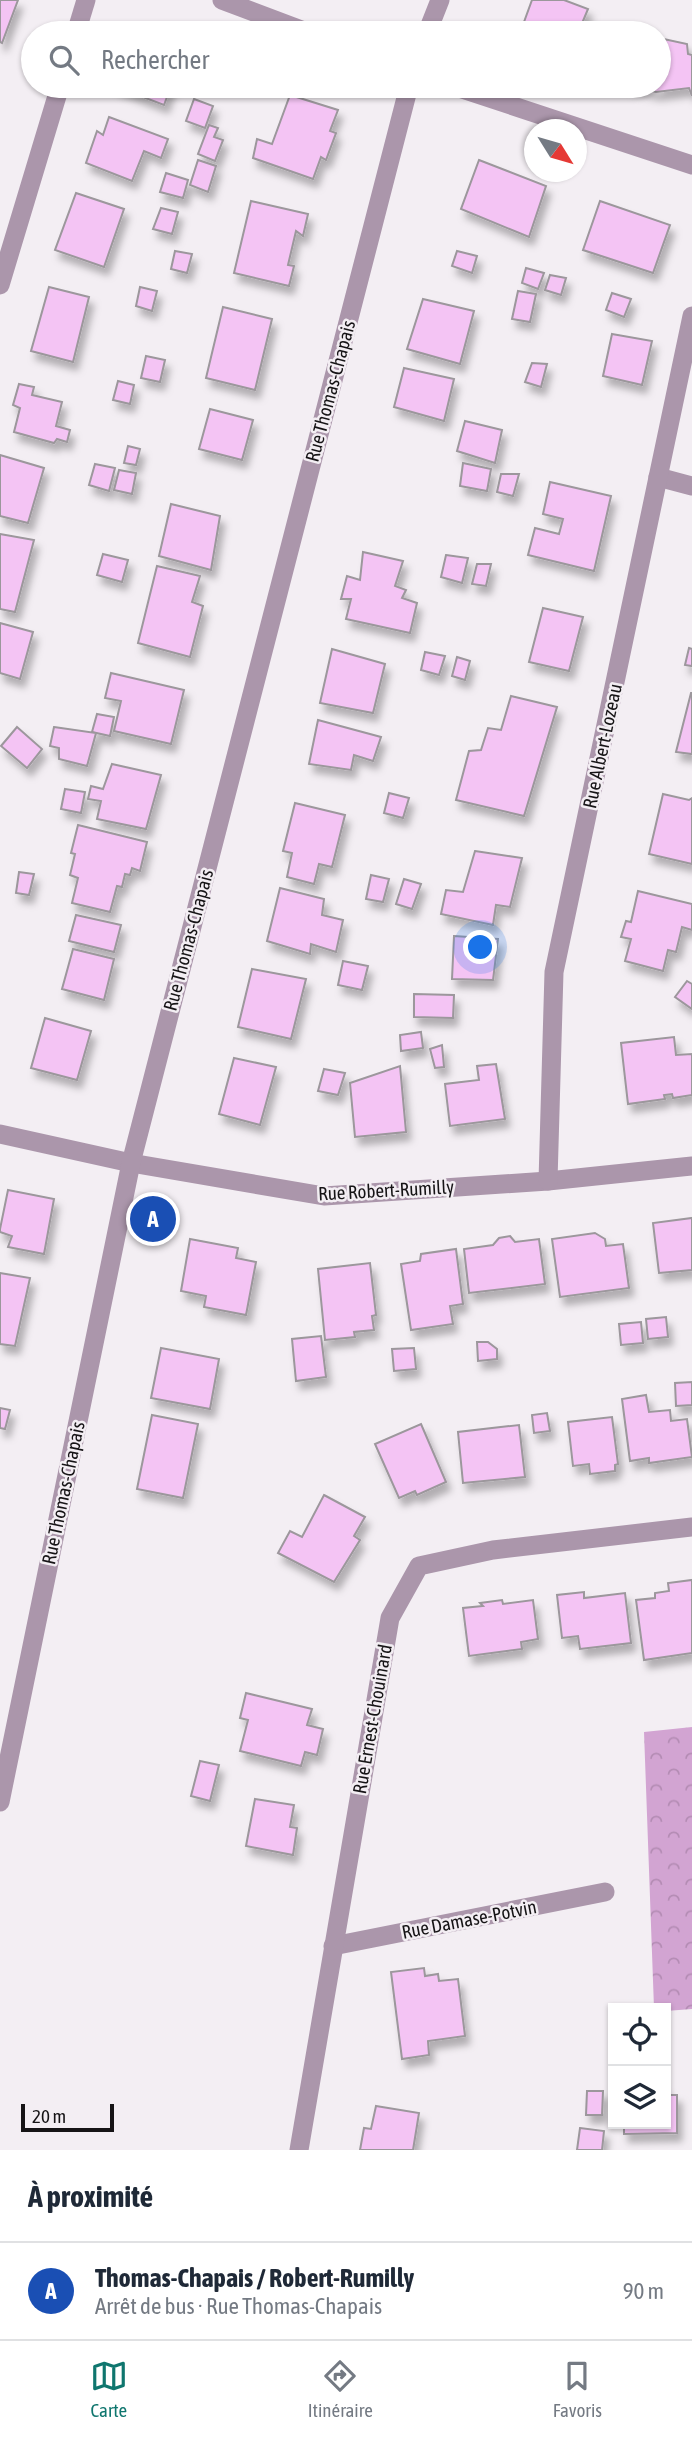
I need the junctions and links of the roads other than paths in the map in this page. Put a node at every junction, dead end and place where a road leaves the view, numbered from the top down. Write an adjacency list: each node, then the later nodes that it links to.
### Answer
1 (86, 0): 4 (street)
2 (222, 0): 5 (street)
3 (440, 0): 6 (street)
4 (80, 21)
5 (277, 21)
6 (432, 21)
7 (56, 98): 11 (street)
8 (407, 98): 16 (street, Rue Thomas-Chapais)
9 (490, 98): 10 (street)
10 (692, 164)
11 (0, 285)
12 (692, 316): 13 (street, Rue Albert-Lozeau)
13 (658, 477): 14 (street); 18 (street, Rue Albert-Lozeau)
14 (692, 486)
15 (0, 1134): 16 (street, Rue Robert-Rumilly)
16 (131, 1163): 18 (street, Rue Robert-Rumilly); 20 (street, Rue Thomas-Chapais)
17 (692, 1166): 18 (street, Rue Robert-Rumilly)
18 (548, 1181)
19 (692, 1527): 22 (street, Rue Ernest-Chouinard)
20 (0, 1802)
21 (605, 1892): 22 (street, Rue Damase-Potvin)
22 (333, 1946): 23 (street, Rue Ernest-Chouinard)
23 (299, 2150)

